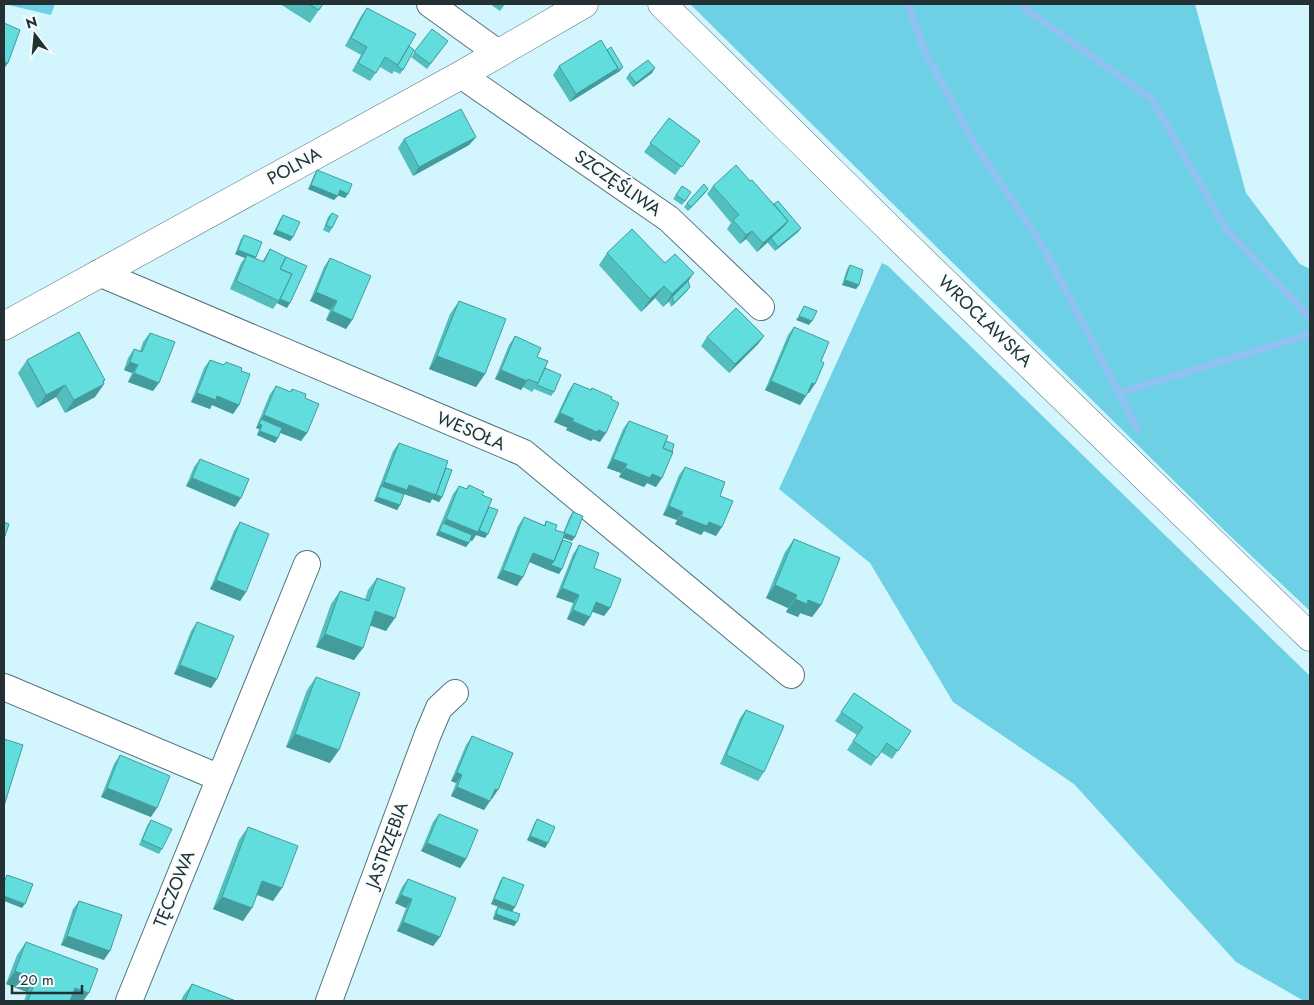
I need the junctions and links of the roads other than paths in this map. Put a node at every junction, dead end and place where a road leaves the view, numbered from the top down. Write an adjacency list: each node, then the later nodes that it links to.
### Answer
1 (430, 4): 4 (street)
2 (584, 4): 4 (main road, POLNA)
3 (662, 4): 10 (main road, WROCŁAWSKA)
4 (498, 53): 5 (main road, POLNA)
5 (461, 74): 6 (main road, POLNA); 7 (street, SZCZĘŚLIWA)
6 (99, 273): 8 (main road, POLNA); 11 (street, WESOŁA)
7 (761, 307)
8 (4, 326)
9 (307, 564): 14 (street, TĘCZOWA)
10 (1310, 637)
11 (790, 675)
12 (4, 687): 14 (street)
13 (454, 694): 16 (street, JASTRZĘBIA)
14 (220, 778): 15 (street, TĘCZOWA)
15 (129, 1001)
16 (329, 1001)

